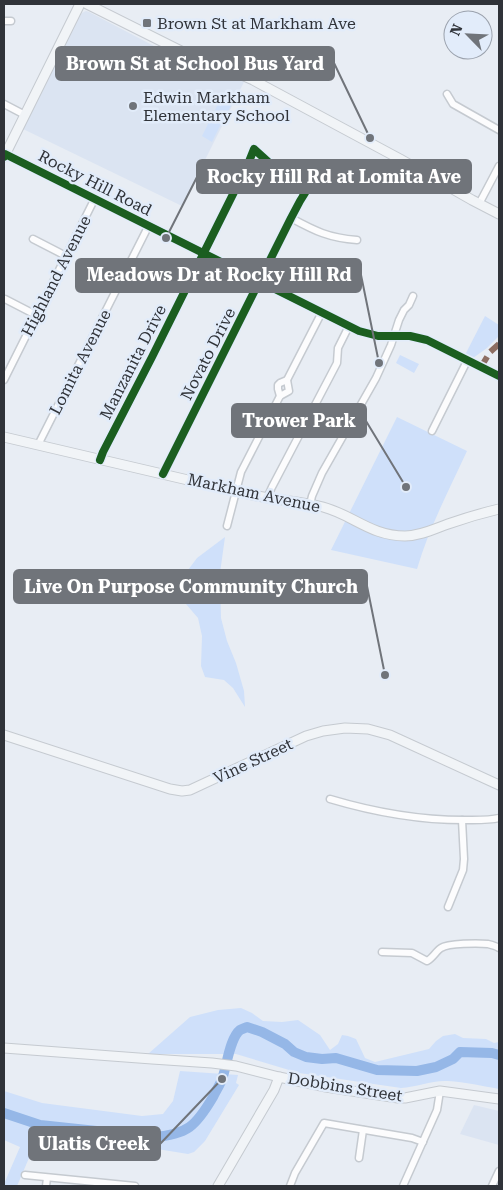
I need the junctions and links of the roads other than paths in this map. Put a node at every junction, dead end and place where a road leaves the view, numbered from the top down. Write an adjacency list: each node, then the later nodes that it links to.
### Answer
1 (80, 4): 7 (street)
2 (87, 4): 13 (street)
3 (4, 21): 4 (street)
4 (11, 21)
5 (447, 94): 8 (street)
6 (4, 104): 7 (street)
7 (25, 115): 9 (street)
8 (499, 130)
9 (5, 155): 12 (street, Rocky Hill Road)
10 (499, 166): 13 (street)
11 (305, 193): 15 (street, Novato Drive); 19 (street, Manzanita Drive)
12 (95, 198): 16 (street, Rocky Hill Road); 20 (street, Highland Avenue)
13 (479, 204): 14 (street)
14 (499, 214)
15 (291, 218): 18 (street); 21 (street, Novato Drive)
16 (149, 225): 19 (street, Rocky Hill Road); 35 (street, Lomita Avenue)
17 (33, 239): 20 (street)
18 (356, 240)
19 (203, 253): 21 (street, Rocky Hill Road); 36 (street, Manzanita Drive)
20 (66, 256): 25 (street, Highland Avenue)
21 (260, 281): 24 (street, Rocky Hill Road); 37 (street, Novato Drive)
22 (413, 296): 27 (street)
23 (5, 299): 25 (street)
24 (322, 312): 26 (street, Rocky Hill Road); 31 (street)
25 (36, 315): 30 (street, Highland Avenue)
26 (349, 326): 27 (street, Rocky Hill Road); 39 (street)
27 (394, 336): 28 (street, Rocky Hill Road); 40 (street)
28 (467, 361): 29 (street, Rocky Hill Road); 33 (street)
29 (499, 376)
30 (4, 379)
31 (287, 380): 32 (street); 32 (street)
32 (280, 396): 38 (street)
33 (432, 431)
34 (4, 438): 35 (street, Markham Avenue)
35 (38, 445): 36 (street, Markham Avenue)
36 (100, 460): 37 (street, Markham Avenue)
37 (163, 474): 38 (street, Markham Avenue)
38 (236, 491): 39 (street, Markham Avenue); 42 (street)
39 (267, 498): 40 (street, Markham Avenue)
40 (310, 505): 41 (street, Markham Avenue)
41 (499, 509)
42 (227, 526)
43 (4, 735): 44 (street, Vine Street)
44 (499, 785)
45 (330, 799): 47 (street)
46 (499, 818): 47 (street)
47 (462, 820): 48 (street)
48 (448, 907)
49 (499, 948): 50 (street)
50 (382, 952)
51 (4, 1048): 52 (street, Dobbins Street)
52 (279, 1077): 53 (street, Dobbins Street); 63 (street)
53 (440, 1091): 54 (street, Dobbins Street); 56 (street)
54 (499, 1100)
55 (363, 1130): 56 (street); 57 (street); 64 (street)
56 (423, 1142): 65 (street)
57 (359, 1158)
58 (499, 1171): 66 (street)
59 (24, 1175): 60 (street)
60 (47, 1178): 61 (street); 62 (street)
61 (46, 1186)
62 (135, 1186)
63 (218, 1186)
64 (290, 1186)
65 (403, 1186)
66 (492, 1186)

